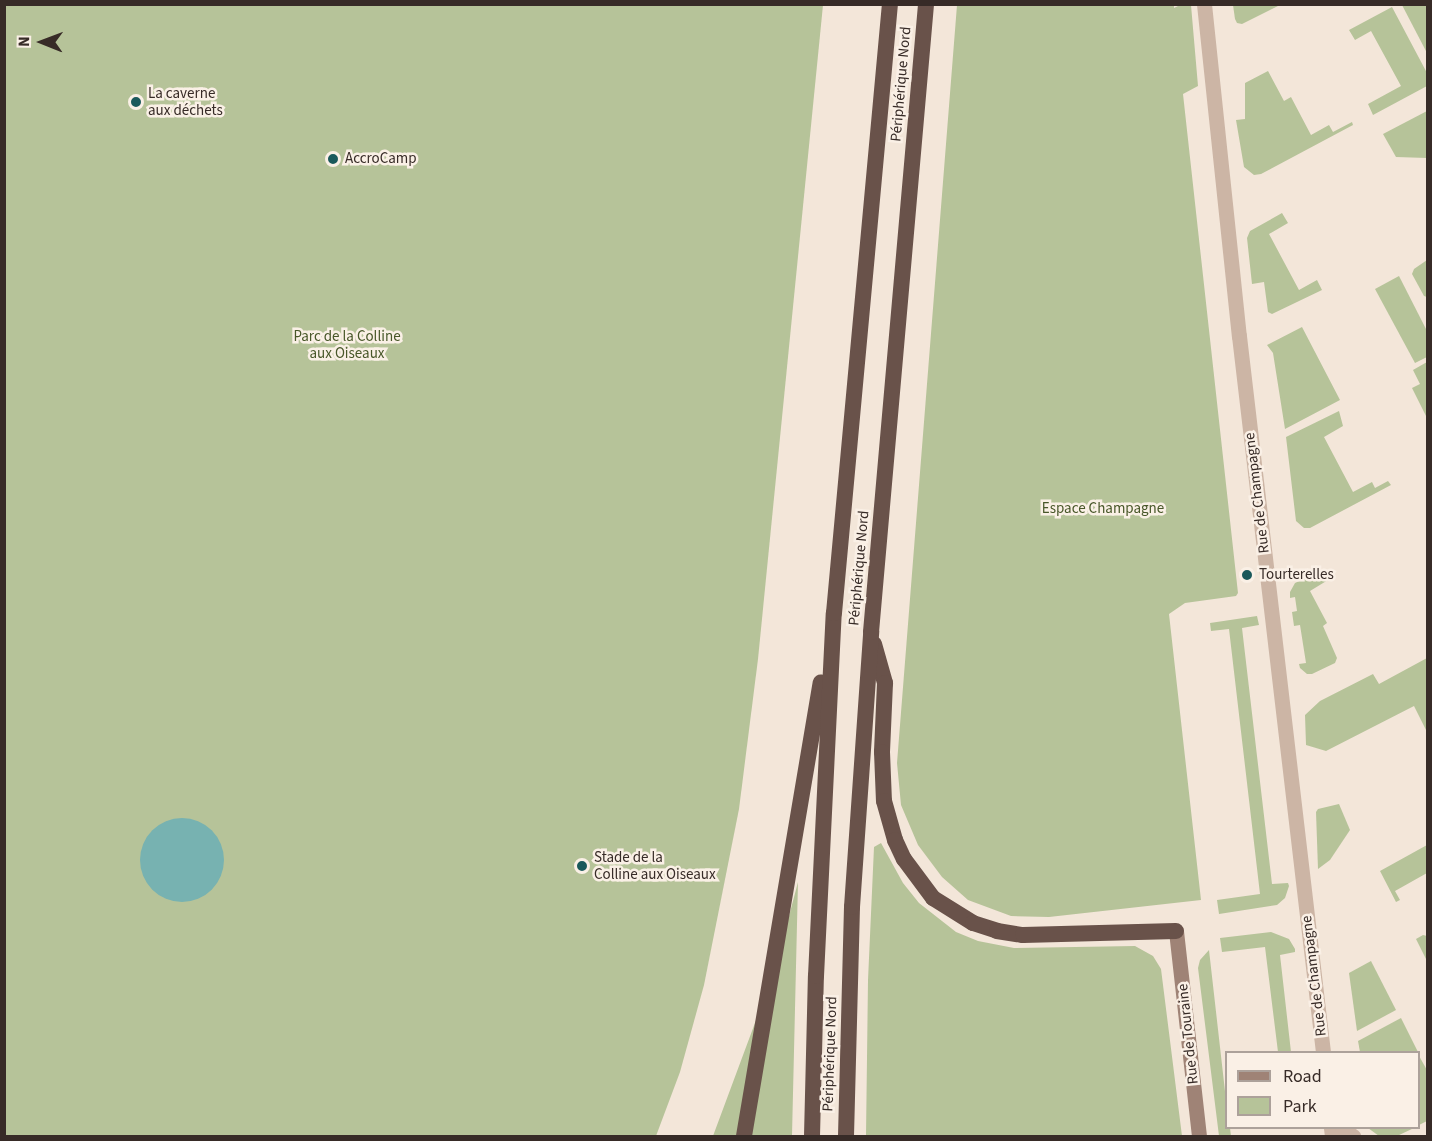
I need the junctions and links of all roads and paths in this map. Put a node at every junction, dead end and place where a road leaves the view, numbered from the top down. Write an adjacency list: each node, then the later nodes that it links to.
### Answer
1 (890, 4): 4 (highway, Périphérique Nord)
2 (926, 4): 5 (highway, Périphérique Nord)
3 (1204, 4): 7 (street, Rue de Champagne)
4 (834, 613): 8 (highway); 9 (highway, Périphérique Nord)
5 (871, 633): 6 (highway); 10 (highway, Périphérique Nord)
6 (1176, 931): 11 (main road, Rue de Touraine)
7 (1323, 1051)
8 (744, 1137)
9 (812, 1137)
10 (846, 1137)
11 (1199, 1137)

